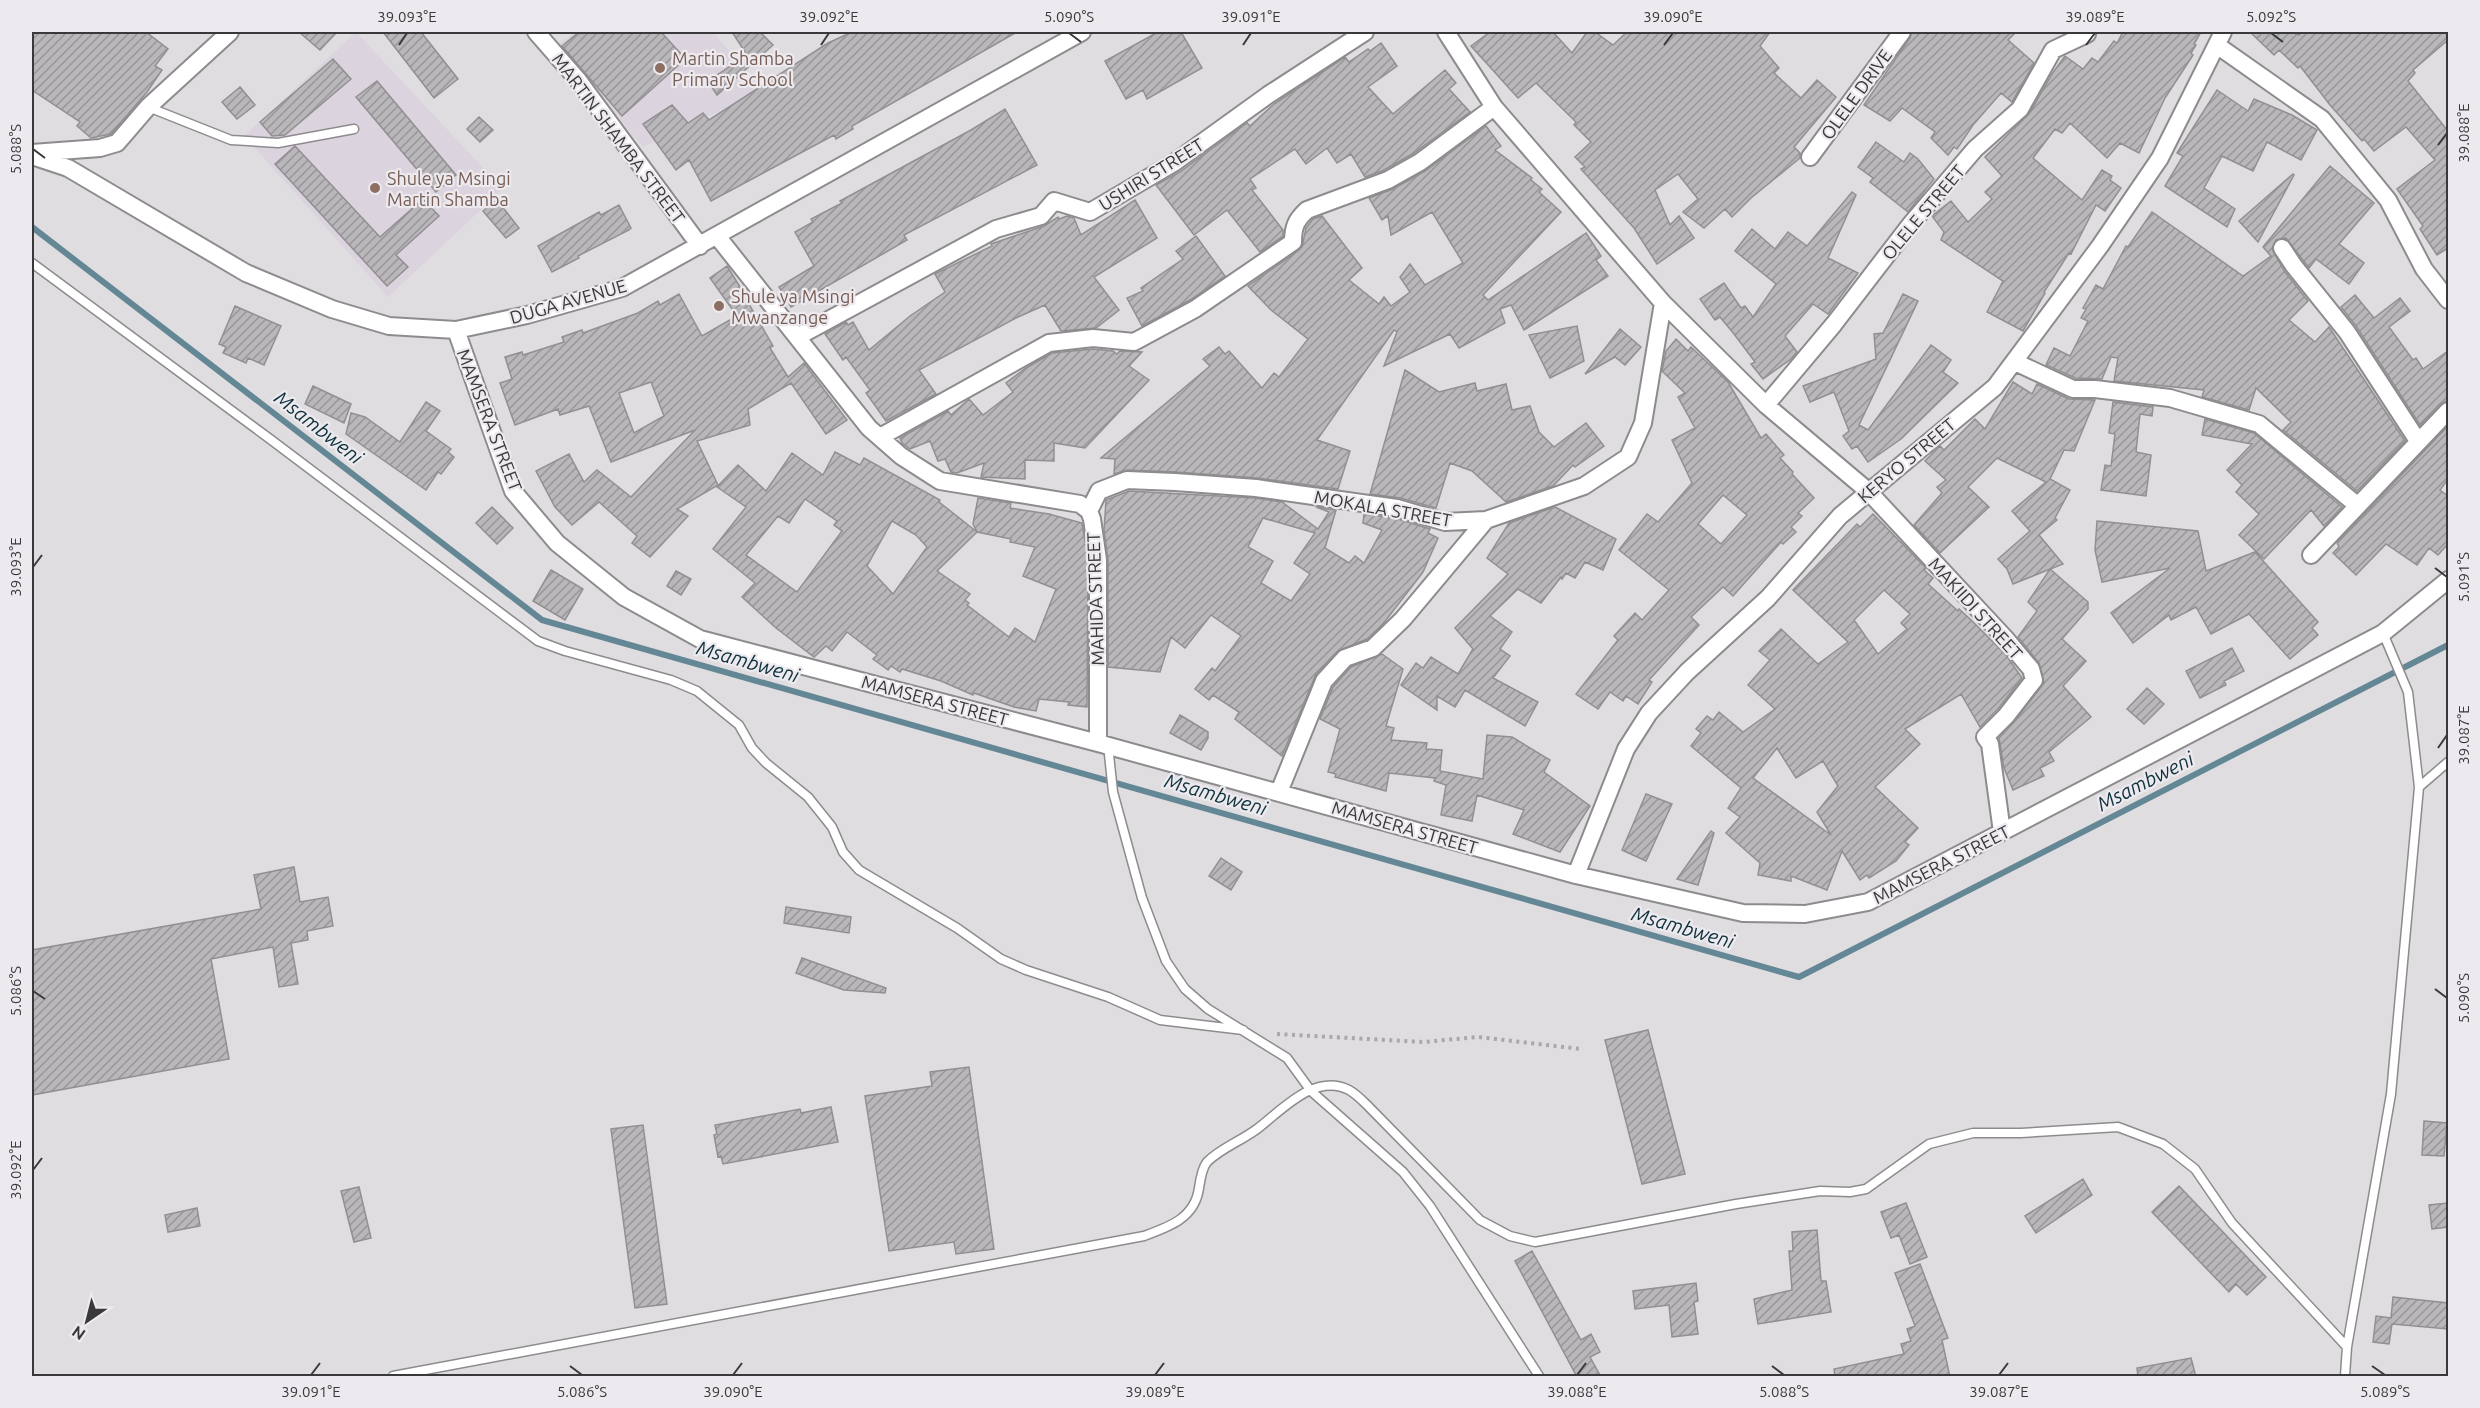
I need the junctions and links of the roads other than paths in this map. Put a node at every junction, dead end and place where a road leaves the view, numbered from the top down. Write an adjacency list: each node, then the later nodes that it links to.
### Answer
1 (230, 32): 9 (street)
2 (536, 32): 15 (street, MARTIN SHAMBA STREET)
3 (1082, 32): 14 (street, DUGA AVENUE)
4 (1365, 32): 21 (street, USHIRI STREET)
5 (1446, 32): 10 (street)
6 (1902, 32): 13 (street, OLELE DRIVE)
7 (2086, 32): 23 (street, OLELE STREET)
8 (2220, 39): 18 (street); 22 (street, KERYO STREET)
9 (148, 107): 11 (lane); 12 (street)
10 (1494, 107): 19 (street); 25 (street)
11 (354, 129)
12 (32, 154): 20 (street, DUGA AVENUE)
13 (1810, 157)
14 (717, 236): 15 (street, DUGA AVENUE); 21 (street, MAHIDA STREET)
15 (700, 246): 20 (street, DUGA AVENUE)
16 (2282, 248): 26 (street)
17 (32, 263): 40 (lane)
18 (2448, 300)
19 (1663, 303): 23 (street); 30 (street, MOKALA STREET)
20 (456, 330): 34 (street, MAMSERA STREET)
21 (799, 336): 25 (street, MAHIDA STREET)
22 (2015, 362): 27 (street, KERYO STREET); 28 (street)
23 (1767, 405): 27 (street)
24 (2448, 411): 26 (street)
25 (879, 437): 29 (street, MAHIDA STREET)
26 (2418, 441): 28 (street)
27 (1868, 491): 38 (street, MAKIIDI STREET); 39 (street, KERYO STREET)
28 (2358, 506): 31 (street)
29 (1089, 512): 30 (street, MOKALA STREET); 34 (street, MAHIDA STREET)
30 (1485, 520): 37 (street)
31 (2312, 555)
32 (2448, 580): 33 (street, MAMSERA STREET)
33 (2383, 633): 36 (lane); 38 (street, MAMSERA STREET)
34 (1103, 744): 37 (street, MAMSERA STREET); 40 (lane)
35 (2448, 762): 36 (lane)
36 (2419, 787): 42 (lane)
37 (1279, 792): 39 (street, MAMSERA STREET)
38 (2002, 832): 39 (street, MAMSERA STREET)
39 (1576, 875)
40 (1246, 1032): 41 (lane)
41 (1311, 1091): 42 (lane); 43 (lane); 44 (lane)
42 (2347, 1347): 45 (lane)
43 (393, 1377)
44 (1539, 1377)
45 (2345, 1377)

